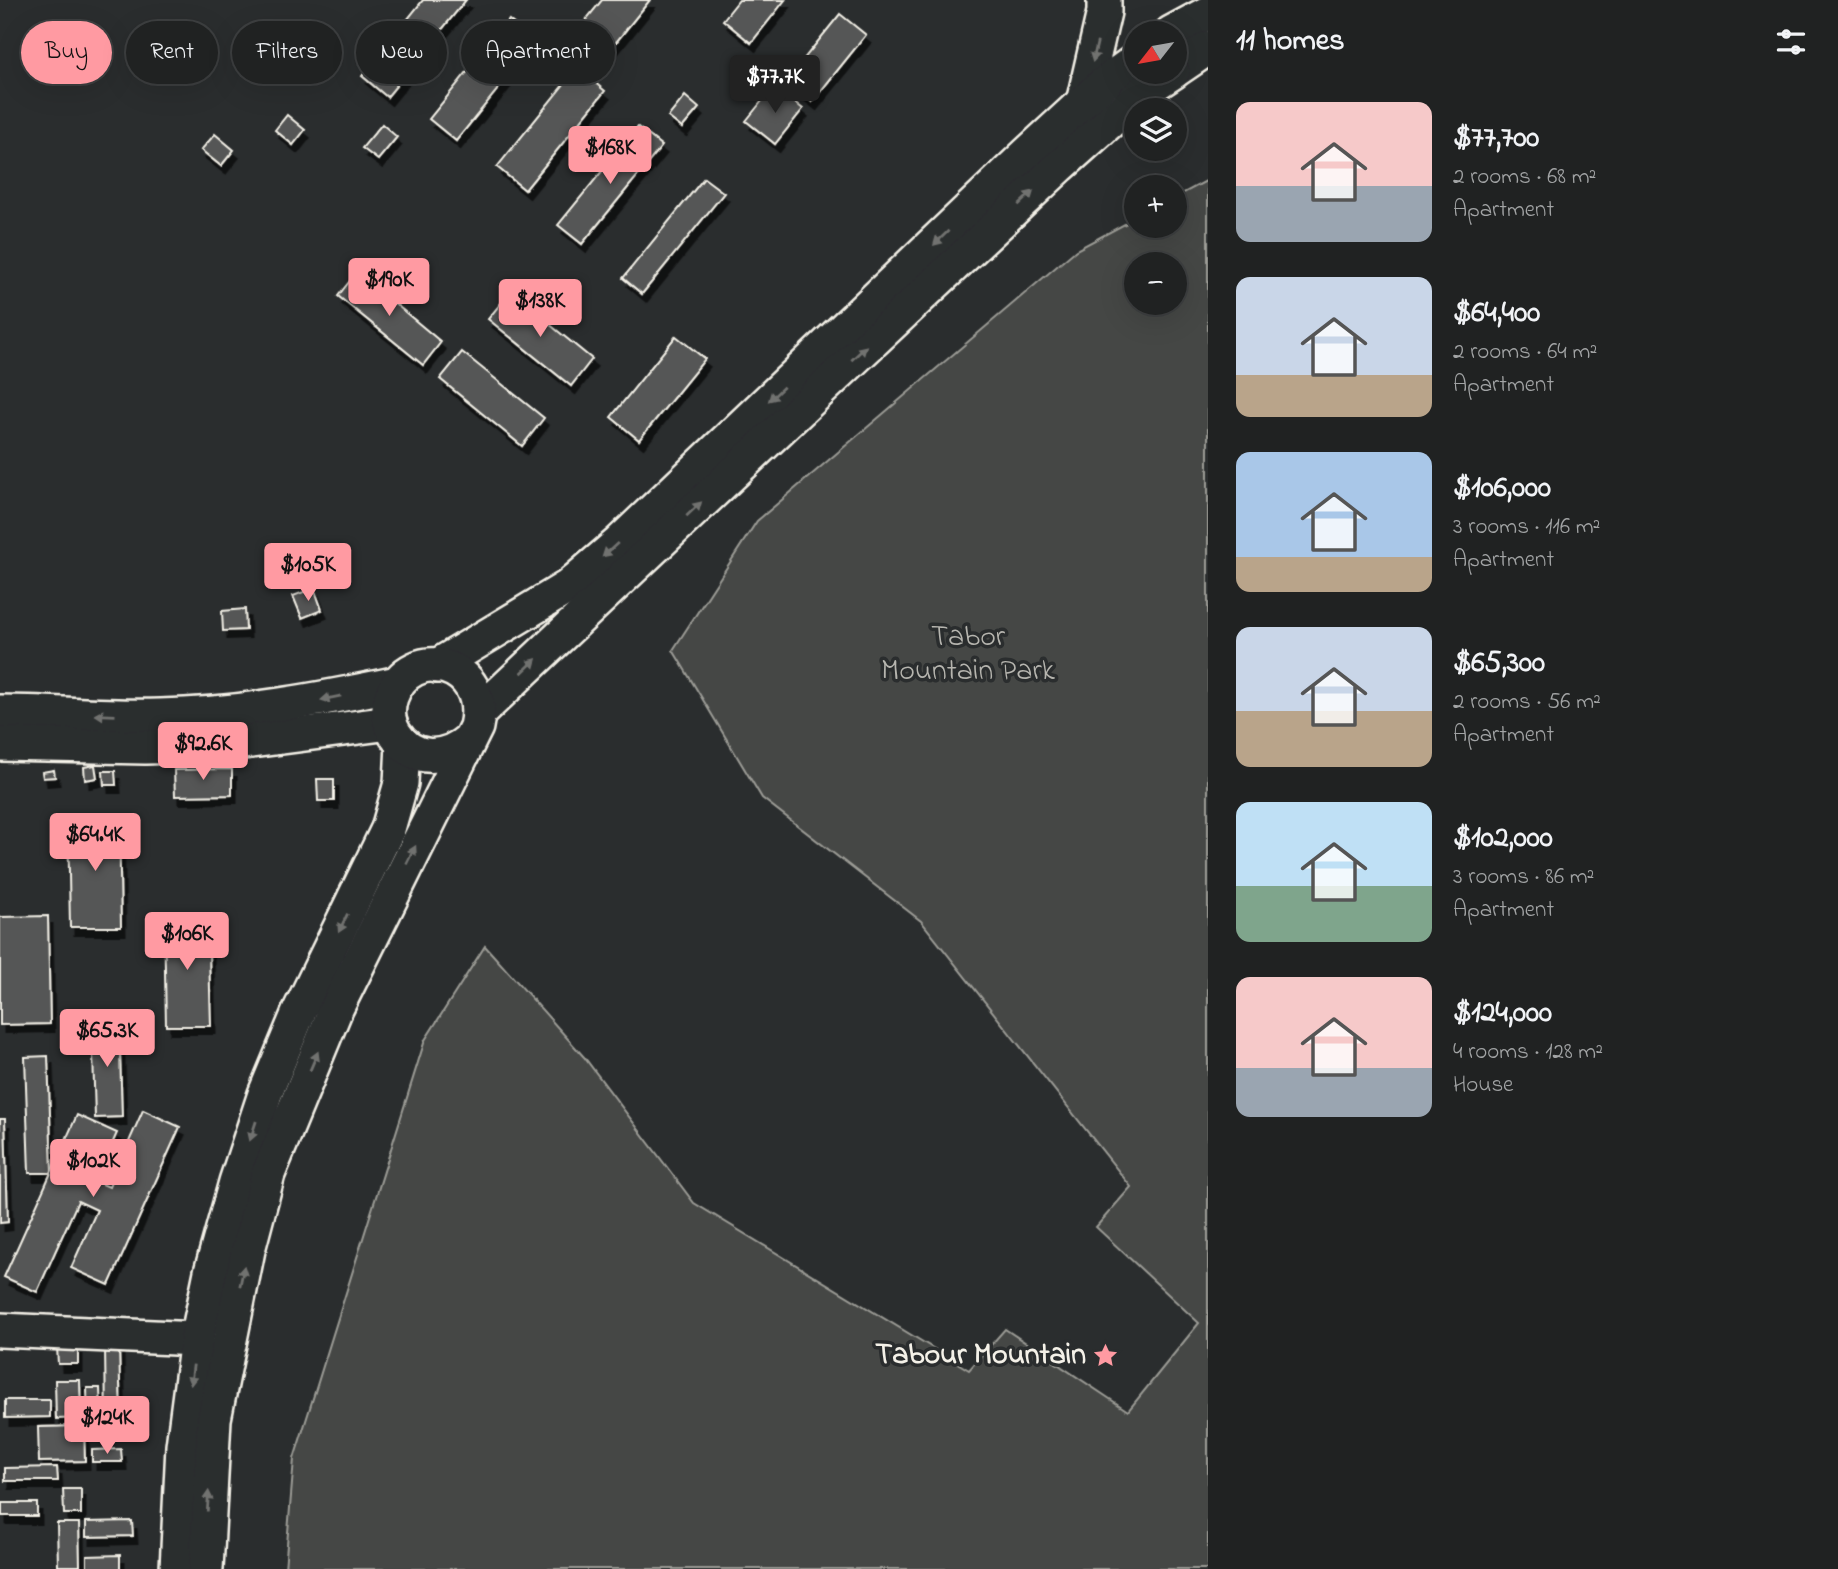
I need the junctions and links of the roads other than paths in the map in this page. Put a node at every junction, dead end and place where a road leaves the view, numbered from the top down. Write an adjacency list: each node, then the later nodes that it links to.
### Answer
1 (1104, 0): 8 (street, one-way to 8)
2 (1208, 13): 3 (street)
3 (1187, 24)
4 (1208, 48): 5 (street)
5 (1187, 62)
6 (1124, 69): 8 (street)
7 (1154, 84): 12 (street, one-way to 7)
8 (1083, 103): 9 (street, one-way to 9)
9 (437, 666): 10 (street); 12 (street)
10 (398, 683): 11 (street, one-way to 11); 13 (street)
11 (0, 712)
12 (474, 727): 13 (street); 18 (street, one-way to 12)
13 (396, 733): 14 (street); 16 (street, one-way to 16)
14 (0, 744)
15 (0, 1330): 16 (street)
16 (197, 1339): 17 (street, one-way to 17)
17 (177, 1569)
18 (206, 1569)

